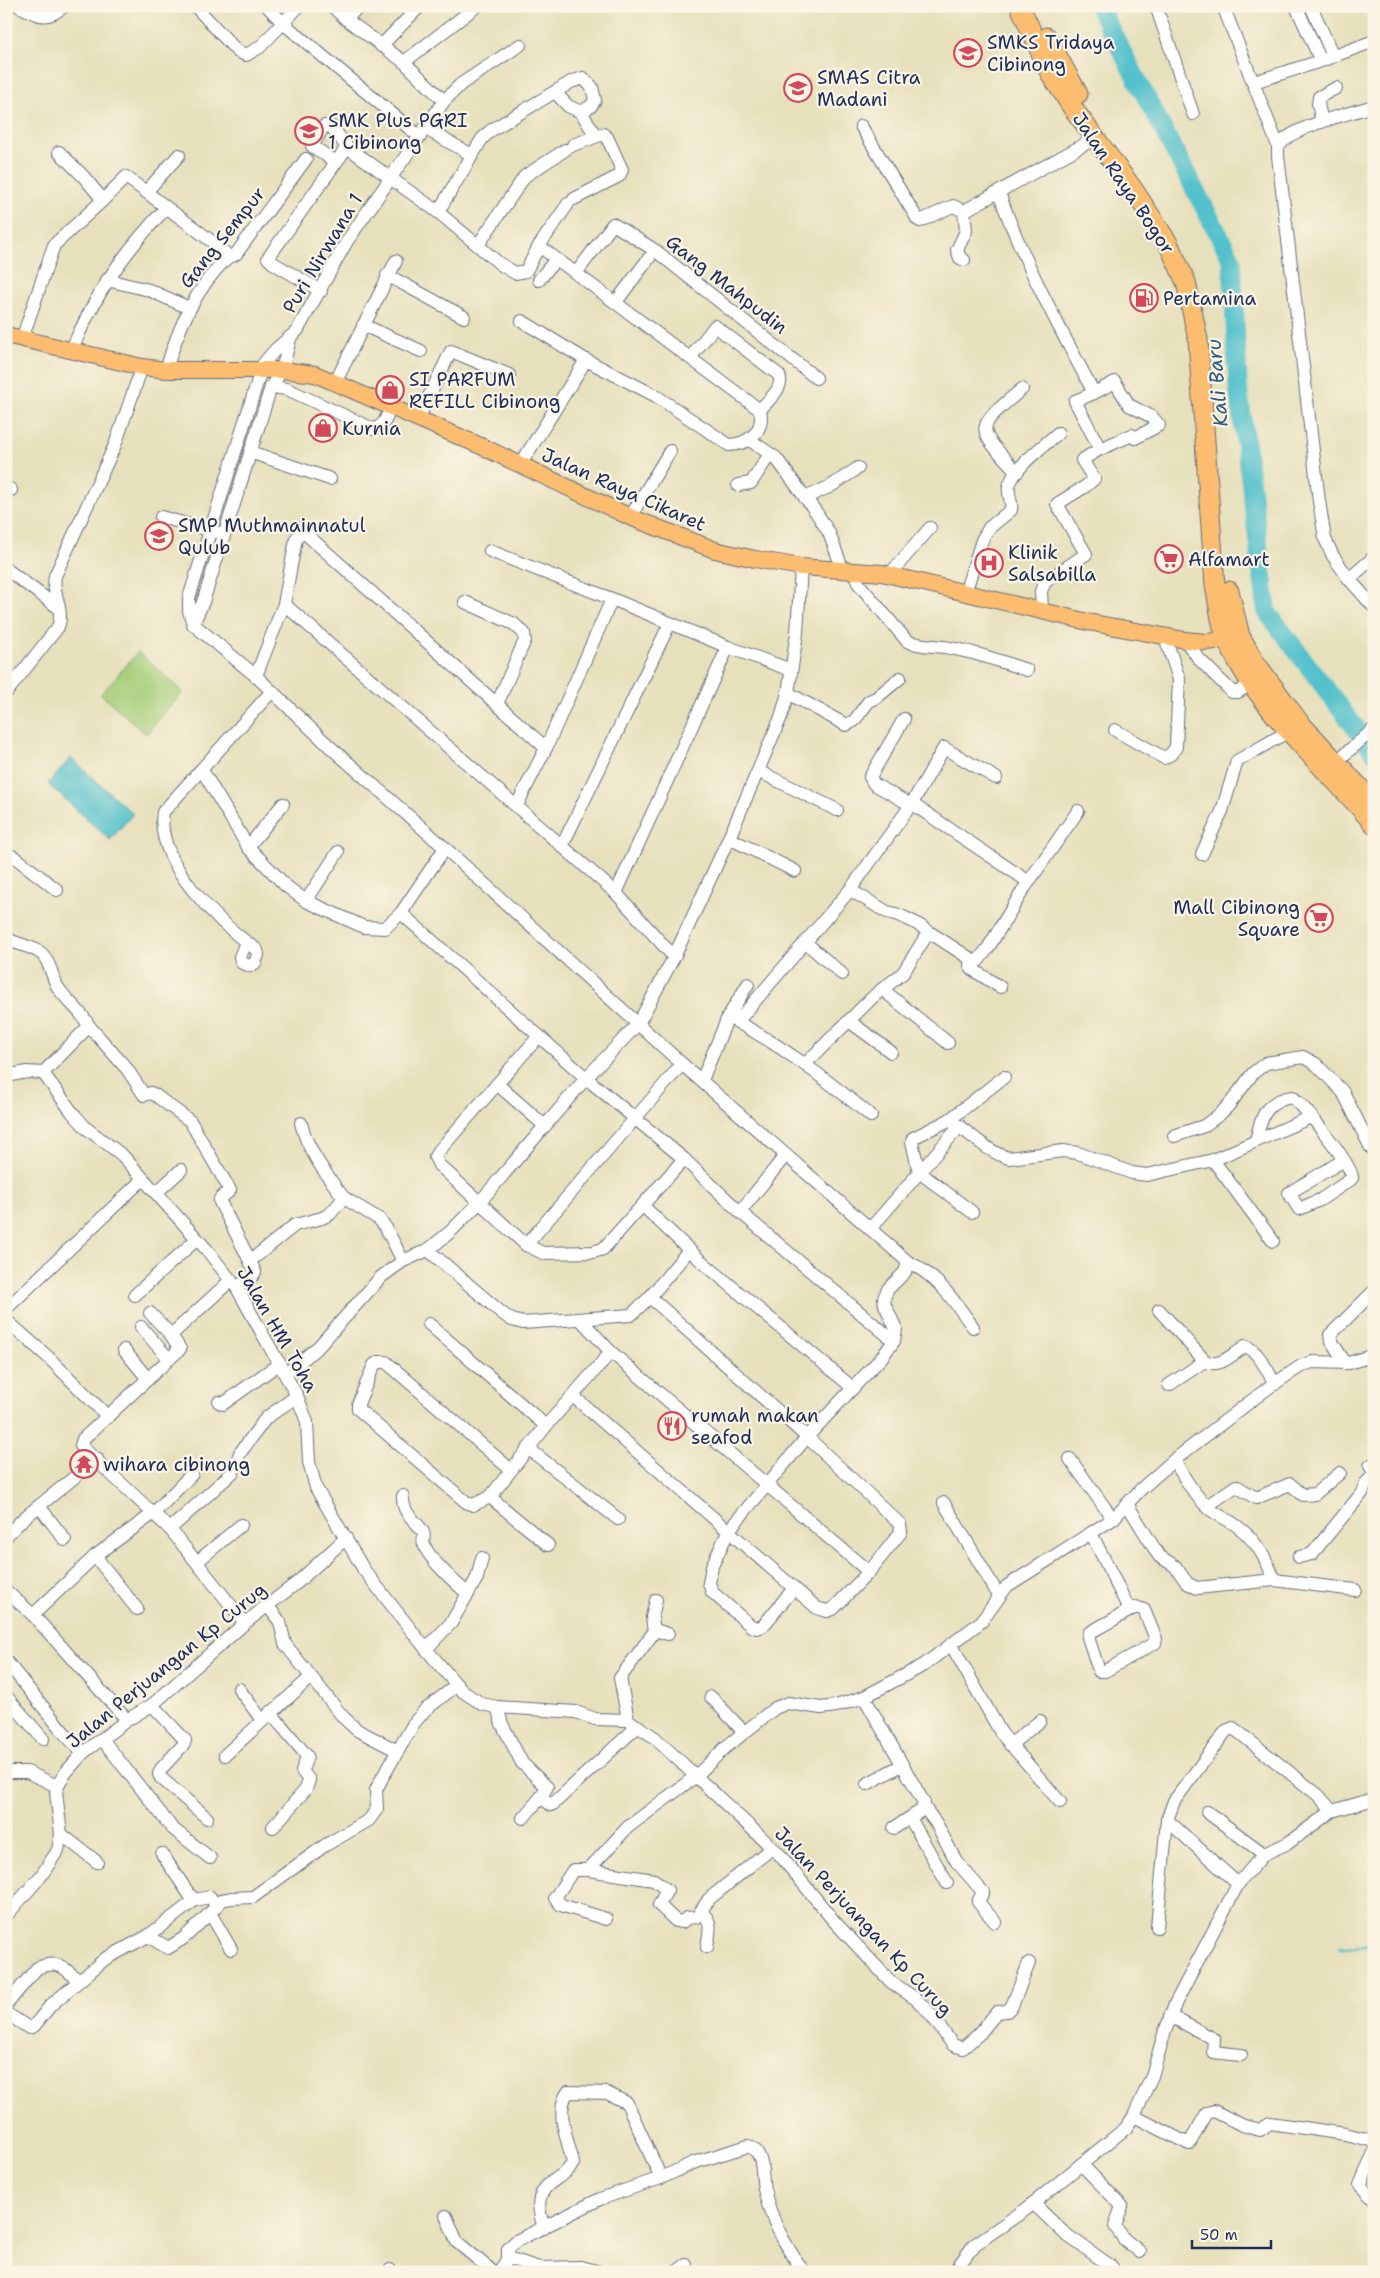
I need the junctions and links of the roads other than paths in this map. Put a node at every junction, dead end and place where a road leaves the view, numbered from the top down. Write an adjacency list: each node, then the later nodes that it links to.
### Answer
1 (19, 6): 2 (street)
2 (64, 6)
3 (195, 6): 17 (street)
4 (267, 6): 17 (street)
5 (298, 6): 17 (street)
6 (332, 6): 16 (street)
7 (359, 6): 16 (street)
8 (420, 6): 20 (street)
9 (1020, 6): 35 (highway, Jalan Raya Bogor)
10 (1033, 6): 122 (highway, Jalan Raya Bogor)
11 (1156, 6): 30 (street)
12 (1223, 6): 24 (street)
13 (1296, 6): 22 (street)
14 (1311, 6): 21 (street)
15 (474, 7): 23 (street)
16 (346, 19): 20 (street)
17 (283, 23): 33 (street)
18 (1374, 41): 21 (street)
19 (520, 45): 27 (street, Puri Nirwana 1)
20 (381, 46): 23 (street)
21 (1333, 56): 22 (street)
22 (1321, 61): 24 (street)
23 (404, 62): 27 (street)
24 (1254, 82): 36 (street)
25 (1336, 88): 31 (street)
26 (555, 92): 29 (street); 29 (street); 40 (street)
27 (444, 101): 33 (street, Puri Nirwana 1)
28 (1374, 106): 31 (street)
29 (582, 112): 34 (street)
30 (1193, 114)
31 (1322, 122): 36 (street)
32 (861, 126): 48 (street)
33 (423, 133): 40 (street); 43 (street, Puri Nirwana 1)
34 (596, 136): 50 (street); 51 (street)
35 (1094, 139): 45 (street); 122 (highway, Jalan Raya Bogor)
36 (1278, 146): 111 (street)
37 (347, 147): 42 (street); 42 (street); 43 (street)
38 (59, 152): 46 (street)
39 (179, 155): 44 (street)
40 (472, 155): 49 (street)
41 (306, 159): 52 (street, Gang Sempur)
42 (336, 162): 61 (street)
43 (392, 178): 49 (street); 61 (street, Puri Nirwana 1)
44 (146, 192): 46 (street); 47 (street)
45 (999, 193): 48 (street); 84 (street)
46 (103, 200): 69 (street)
47 (166, 208): 52 (street); 59 (street)
48 (964, 211): 55 (street)
49 (438, 212): 50 (street)
50 (478, 245): 51 (street)
51 (539, 246): 54 (street)
52 (228, 256): 63 (street, Gang Sempur)
53 (650, 258): 62 (street)
54 (556, 259): 57 (street); 60 (street)
55 (964, 260)
56 (396, 261): 58 (street)
57 (576, 272): 62 (street); 64 (street, Gang Mahpudin)
58 (387, 275): 65 (street); 67 (street)
59 (107, 280): 63 (street); 72 (street)
60 (539, 280)
61 (320, 291): 70 (street, Puri Nirwana 1)
62 (616, 302): 73 (street)
63 (189, 308): 76 (street, Gang Sempur)
64 (728, 308): 68 (street); 80 (street, Gang Mahpudin)
65 (464, 317)
66 (522, 321): 74 (street)
67 (364, 325): 71 (street); 81 (street)
68 (715, 326): 73 (street); 86 (street)
69 (14, 337): 72 (main road, Jalan Raya Cikaret)
70 (290, 339): 77 (street, Puri Nirwana 1); 78 (street, Puri Nirwana 1)
71 (421, 351)
72 (71, 352): 75 (main road, Jalan Raya Cikaret)
73 (690, 358): 86 (street)
74 (586, 360): 89 (street); 94 (street)
75 (142, 367): 76 (main road, Jalan Raya Cikaret); 117 (street)
76 (166, 370): 77 (main road, Jalan Raya Cikaret)
77 (261, 370): 78 (main road, Jalan Raya Cikaret); 103 (street, Puri Nirwana 1)
78 (282, 370): 81 (main road, Jalan Raya Cikaret); 82 (street, Puri Nirwana 1)
79 (509, 375): 87 (street)
80 (816, 378)
81 (336, 381): 85 (main road, Jalan Raya Cikaret)
82 (272, 387): 85 (street); 92 (street, Puri Nirwana 1)
83 (1022, 389): 96 (street)
84 (1094, 393): 90 (street); 90 (street)
85 (391, 407): 87 (main road, Jalan Raya Cikaret)
86 (760, 410): 89 (street)
87 (418, 419): 94 (main road, Jalan Raya Cikaret)
88 (1058, 433): 96 (street)
89 (750, 440): 93 (street)
90 (1100, 449): 118 (street)
91 (670, 451): 101 (street)
92 (250, 452): 97 (street); 104 (street, Puri Nirwana 1)
93 (770, 454): 98 (street); 99 (street)
94 (520, 465): 101 (main road, Jalan Raya Cikaret)
95 (858, 468): 99 (street)
96 (1017, 472): 112 (street)
97 (330, 479)
98 (738, 485)
99 (805, 498): 109 (street)
100 (161, 517): 103 (street)
101 (630, 517): 107 (main road, Jalan Raya Cikaret)
102 (930, 528): 110 (street)
103 (210, 531): 104 (street); 119 (street, Puri Nirwana 1)
104 (224, 534): 119 (street, Puri Nirwana 1)
105 (490, 550): 113 (street)
106 (1374, 556): 111 (street)
107 (801, 567): 109 (main road, Jalan Raya Cikaret); 125 (street)
108 (6, 569): 117 (street)
109 (849, 570): 110 (main road, Jalan Raya Cikaret); 126 (street)
110 (889, 575): 112 (main road, Jalan Raya Cikaret)
111 (1349, 579): 116 (street)
112 (965, 593): 118 (main road, Jalan Raya Cikaret)
113 (612, 599): 120 (street); 138 (street)
114 (465, 602): 133 (street)
115 (284, 604): 127 (street); 133 (street); 146 (street)
116 (1374, 607)
117 (59, 608): 131 (street)
118 (1042, 610): 121 (main road, Jalan Raya Cikaret)
119 (193, 624): 127 (street)
120 (670, 624): 124 (street); 151 (street)
121 (1165, 637): 123 (main road, Jalan Raya Cikaret); 136 (street)
122 (1234, 638): 123 (main road, Jalan Raya Cikaret); 129 (highway, Jalan Raya Bogor); 139 (highway, Jalan Raya Bogor)
123 (1185, 640): 129 (street)
124 (728, 647): 125 (street); 161 (street)
125 (791, 670): 132 (street)
126 (1027, 670)
127 (256, 676): 130 (street)
128 (900, 678): 132 (street)
129 (1252, 682): 137 (highway, Jalan Raya Bogor)
130 (272, 691): 140 (street); 153 (street)
131 (6, 692)
132 (788, 693): 141 (street)
133 (497, 704): 138 (street)
134 (904, 719): 145 (street)
135 (1373, 729): 139 (street)
136 (1115, 730)
137 (1289, 731): 139 (highway, Jalan Raya Bogor); 156 (street)
138 (546, 748): 146 (street)
139 (1332, 766): 143 (highway, Jalan Raya Bogor); 149 (highway, Jalan Raya Bogor)
140 (202, 770): 152 (street); 166 (street)
141 (758, 771): 147 (street); 150 (street)
142 (996, 778): 145 (street)
143 (1374, 803)
144 (283, 804): 152 (street)
145 (911, 804): 158 (street); 160 (street)
146 (517, 805): 151 (street)
147 (837, 810)
148 (1078, 811): 158 (street)
149 (1374, 824)
150 (729, 838): 157 (street); 168 (street)
151 (562, 846): 161 (street)
152 (248, 847): 162 (street)
153 (446, 848): 163 (street); 176 (street)
154 (338, 852): 162 (street)
155 (6, 853): 159 (street)
156 (1202, 854)
157 (796, 871)
158 (1029, 882): 169 (street)
159 (57, 890)
160 (850, 890): 164 (street); 167 (street)
161 (616, 893): 168 (street)
162 (306, 901): 163 (street)
163 (401, 913): 178 (street)
164 (926, 930): 169 (street); 173 (street)
165 (6, 938): 177 (street)
166 (246, 942)
167 (806, 943): 170 (street); 174 (street)
168 (674, 957): 176 (street)
169 (974, 961): 172 (street)
170 (842, 974)
171 (748, 984): 174 (street)
172 (1000, 987)
173 (882, 989): 175 (street); 179 (street)
174 (733, 1020): 182 (street); 187 (street)
175 (849, 1021): 180 (street); 182 (street)
176 (638, 1024): 181 (street); 186 (street)
177 (89, 1026): 183 (street); 218 (street)
178 (539, 1036): 186 (street); 188 (street)
179 (948, 1043)
180 (891, 1052)
181 (682, 1064): 187 (street); 191 (street)
182 (806, 1064): 189 (street)
183 (43, 1073): 184 (street); 205 (street, Jalan HM Toha)
184 (6, 1076)
185 (1004, 1077): 192 (street)
186 (586, 1078): 191 (street); 194 (street)
187 (702, 1080): 199 (street)
188 (497, 1084): 194 (street); 208 (street)
189 (870, 1116)
190 (1311, 1117): 197 (street); 197 (street); 202 (street)
191 (636, 1119): 200 (street); 215 (street)
192 (949, 1120): 195 (street); 204 (street)
193 (302, 1123): 207 (street)
194 (545, 1126): 208 (street)
195 (960, 1126): 201 (street); 204 (street)
196 (1174, 1136): 198 (street)
197 (1256, 1141): 201 (street)
198 (1371, 1141)
199 (785, 1156): 210 (street); 212 (street)
200 (684, 1159): 209 (street); 210 (street)
201 (1213, 1160): 214 (street)
202 (1344, 1160): 202 (street)
203 (181, 1170): 206 (street)
204 (920, 1172): 211 (street); 212 (street)
205 (143, 1179): 206 (street, Jalan HM Toha); 225 (street)
206 (156, 1193): 213 (street, Jalan HM Toha)
207 (344, 1198): 218 (street); 219 (street)
208 (479, 1202): 215 (street); 216 (street)
209 (643, 1206): 215 (street); 217 (street)
210 (740, 1212): 234 (street)
211 (972, 1212)
212 (870, 1229): 220 (street)
213 (197, 1239): 221 (street, Jalan HM Toha); 223 (street)
214 (1273, 1241)
215 (526, 1245)
216 (428, 1250): 219 (street); 229 (street)
217 (689, 1250): 224 (street); 245 (street)
218 (250, 1261): 221 (street)
219 (403, 1261): 241 (street)
220 (908, 1262): 232 (street); 234 (street)
221 (233, 1284): 233 (street); 241 (street, Jalan HM Toha)
222 (1374, 1291): 240 (street)
223 (135, 1295)
224 (650, 1297): 229 (street); 251 (street)
225 (6, 1309)
226 (1159, 1310): 239 (street)
227 (150, 1313): 233 (street)
228 (6, 1320): 249 (street)
229 (581, 1320): 236 (street)
230 (429, 1324): 250 (street)
231 (141, 1327): 238 (street)
232 (973, 1327)
233 (171, 1335): 238 (street)
234 (894, 1341): 245 (street)
235 (124, 1350): 242 (street)
236 (611, 1352): 247 (street); 261 (street)
237 (1374, 1354): 240 (street)
238 (169, 1359): 242 (street)
239 (1205, 1361): 243 (street); 244 (street)
240 (1345, 1363): 243 (street)
241 (282, 1368): 246 (street, Jalan HM Toha); 248 (street)
242 (148, 1379): 249 (street)
243 (1275, 1384): 255 (street)
244 (1168, 1385)
245 (853, 1388): 251 (street)
246 (297, 1396): 272 (street); 276 (street, Jalan HM Toha)
247 (573, 1396): 250 (street); 273 (street)
248 (219, 1402)
249 (108, 1417): 253 (street)
250 (546, 1426): 252 (street)
251 (807, 1436): 261 (street); 283 (street)
252 (529, 1448): 257 (street); 269 (street)
253 (97, 1459): 266 (street); 268 (street)
254 (1070, 1460): 270 (street)
255 (1174, 1460): 265 (street); 267 (street)
256 (1374, 1462): 259 (street)
257 (511, 1470): 263 (street); 263 (street)
258 (1340, 1473): 267 (street)
259 (1374, 1473): 280 (street)
260 (192, 1474): 268 (street)
261 (767, 1483): 273 (street); 283 (street)
262 (402, 1496): 288 (street)
263 (490, 1497): 278 (street)
264 (944, 1503): 289 (street)
265 (1127, 1504): 270 (street); 284 (street)
266 (39, 1506): 275 (street); 277 (street)
267 (1207, 1506): 284 (street)
268 (154, 1513): 272 (street); 279 (street)
269 (618, 1519)
270 (1112, 1519): 274 (street)
271 (241, 1525): 282 (street)
272 (170, 1529): 282 (street)
273 (729, 1530): 285 (street); 285 (street)
274 (1092, 1533): 289 (street); 293 (street)
275 (6, 1536)
276 (346, 1538): 291 (street, Jalan Perjuangan Kp Curug); 299 (street, Jalan HM Toha)
277 (65, 1540)
278 (548, 1544)
279 (95, 1556): 292 (street); 294 (street)
280 (1299, 1557)
281 (482, 1558): 288 (street)
282 (198, 1561): 295 (street)
283 (869, 1572): 285 (street)
284 (1274, 1580): 286 (street)
285 (794, 1588)
286 (1355, 1590)
287 (6, 1591): 294 (street)
288 (468, 1594): 299 (street)
289 (999, 1596): 298 (street)
290 (656, 1600): 296 (street)
291 (268, 1606): 295 (street, Jalan Perjuangan Kp Curug); 301 (street)
292 (137, 1609)
293 (1129, 1609): 293 (street)
294 (33, 1615): 310 (street)
295 (245, 1623): 307 (street, Jalan Perjuangan Kp Curug)
296 (655, 1630): 297 (street); 312 (street)
297 (668, 1634)
298 (952, 1646): 306 (street); 316 (street)
299 (426, 1649): 302 (street)
300 (8, 1668): 318 (street)
301 (311, 1677): 309 (street); 317 (street)
302 (457, 1685): 308 (street); 317 (street)
303 (239, 1689): 309 (street)
304 (6, 1696): 314 (street)
305 (711, 1697): 313 (street)
306 (864, 1697): 313 (street); 320 (street)
307 (152, 1705): 310 (street, Jalan Perjuangan Kp Curug); 331 (street)
308 (497, 1708): 312 (street); 325 (street)
309 (266, 1716): 319 (street); 335 (street)
310 (127, 1720): 315 (street, Jalan Perjuangan Kp Curug)
311 (1040, 1721): 316 (street)
312 (633, 1722): 322 (street, Jalan Perjuangan Kp Curug); 325 (street)
313 (744, 1732): 322 (street)
314 (43, 1739)
315 (102, 1739): 318 (street, Jalan Perjuangan Kp Curug); 341 (street)
316 (1010, 1745): 327 (street)
317 (398, 1751): 347 (street)
318 (83, 1753): 324 (street, Jalan Perjuangan Kp Curug)
319 (225, 1755)
320 (902, 1765): 323 (street); 328 (street)
321 (6, 1772): 324 (street)
322 (696, 1776): 338 (street, Jalan Perjuangan Kp Curug); 343 (street)
323 (867, 1784)
324 (58, 1786): 337 (street)
325 (541, 1797): 332 (street)
326 (1374, 1799): 329 (street)
327 (1060, 1802)
328 (924, 1807): 333 (street); 351 (street)
329 (1332, 1811): 334 (street); 340 (street)
330 (1207, 1812): 340 (street)
331 (207, 1818)
332 (523, 1818)
333 (910, 1818): 336 (street); 344 (street)
334 (1167, 1820): 345 (street); 352 (street)
335 (273, 1827)
336 (894, 1828)
337 (60, 1834): 342 (street); 349 (street)
338 (772, 1848): 348 (street); 356 (street, Jalan Perjuangan Kp Curug)
339 (162, 1854): 346 (street)
340 (1264, 1854): 345 (street)
341 (210, 1858)
342 (97, 1862)
343 (588, 1870): 348 (street); 350 (street)
344 (947, 1883)
345 (1238, 1884): 360 (street)
346 (195, 1900): 347 (street); 353 (street)
347 (213, 1909): 353 (street); 355 (street)
348 (701, 1912): 354 (street)
349 (6, 1916)
350 (606, 1919)
351 (994, 1922)
352 (1157, 1927)
353 (148, 1936): 357 (street)
354 (707, 1947)
355 (231, 1949)
356 (1029, 1963)
357 (79, 1981): 358 (street); 359 (street)
358 (6, 2006)
359 (6, 2013)
360 (1170, 2016): 361 (street); 362 (street)
361 (1241, 2055)
362 (1134, 2116): 363 (street); 365 (street)
363 (1374, 2141)
364 (1374, 2153): 367 (street)
365 (1081, 2164): 368 (street); 371 (street)
366 (661, 2178): 370 (street); 370 (street); 374 (street)
367 (1374, 2200)
368 (1033, 2203): 373 (street); 375 (street)
369 (446, 2216): 376 (street)
370 (544, 2228): 372 (street)
371 (1140, 2252)
372 (508, 2258): 377 (street); 378 (street)
373 (1112, 2267)
374 (798, 2270)
375 (955, 2270)
376 (493, 2272)
377 (499, 2272)
378 (600, 2272)

